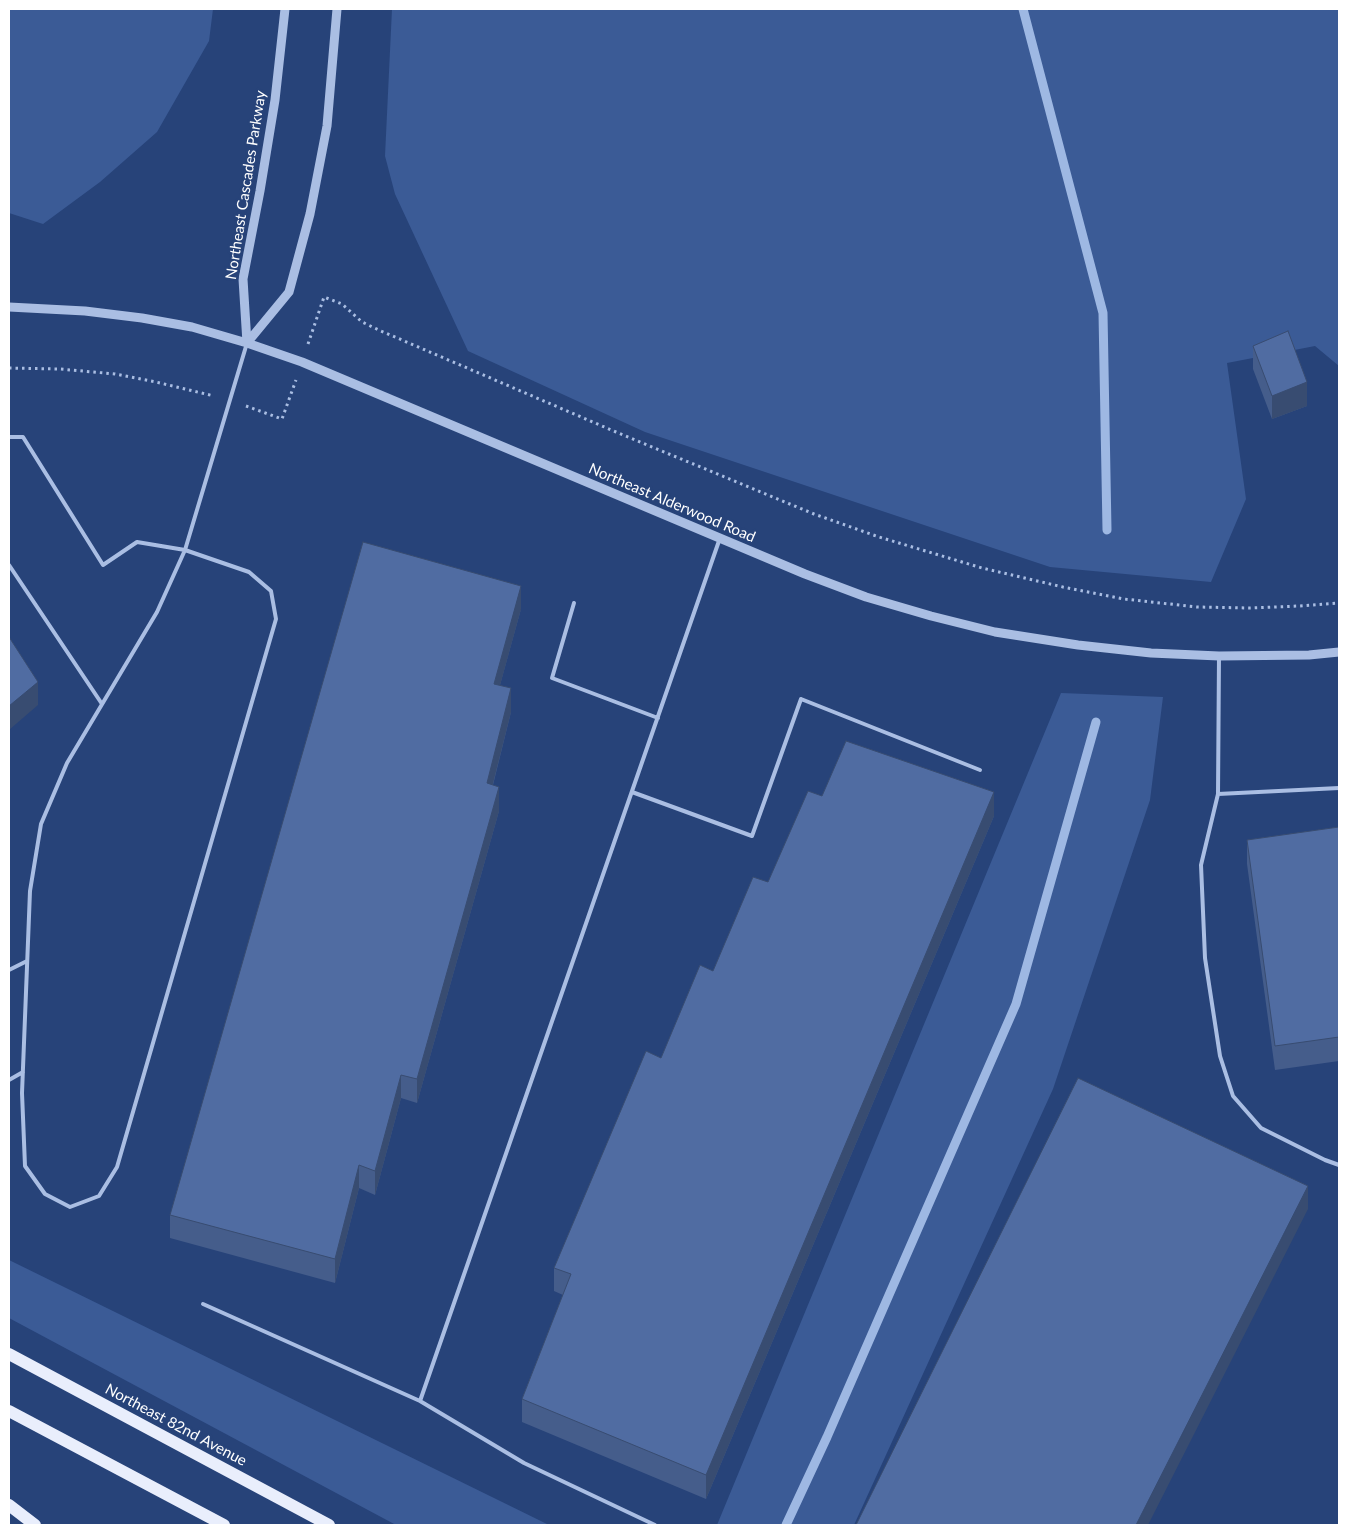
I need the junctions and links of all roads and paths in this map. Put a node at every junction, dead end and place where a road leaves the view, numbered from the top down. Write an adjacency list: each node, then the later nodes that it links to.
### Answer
1 (285, 9): 5 (street, Northeast Cascades Parkway)
2 (337, 9): 5 (street)
3 (324, 297): 13 (path)
4 (9, 307): 5 (street, Northeast Alderwood Road)
5 (247, 343): 7 (lane); 10 (street, Northeast Alderwood Road)
6 (9, 368): 7 (path)
7 (230, 400): 8 (path); 11 (lane)
8 (282, 419)
9 (9, 438): 11 (lane)
10 (720, 538): 16 (street, Northeast Alderwood Road); 18 (lane)
11 (185, 550): 17 (lane); 25 (lane)
12 (9, 565): 17 (lane)
13 (1339, 603)
14 (574, 604): 18 (lane)
15 (1339, 652): 16 (street, Northeast Alderwood Road)
16 (1219, 656): 22 (lane)
17 (102, 704): 23 (lane)
18 (658, 718): 21 (lane)
19 (980, 770): 21 (lane)
20 (1339, 788): 22 (lane)
21 (632, 792): 30 (lane)
22 (1218, 794): 27 (lane)
23 (27, 961): 24 (lane); 25 (lane)
24 (9, 970)
25 (23, 1072): 26 (lane)
26 (9, 1080)
27 (1339, 1165)
28 (203, 1304): 30 (lane)
29 (9, 1354): 35 (main road, Northeast 82nd Avenue)
30 (420, 1402): 36 (lane)
31 (9, 1411): 34 (main road)
32 (9, 1505): 33 (main road)
33 (35, 1525)
34 (224, 1525)
35 (329, 1525)
36 (655, 1525)

